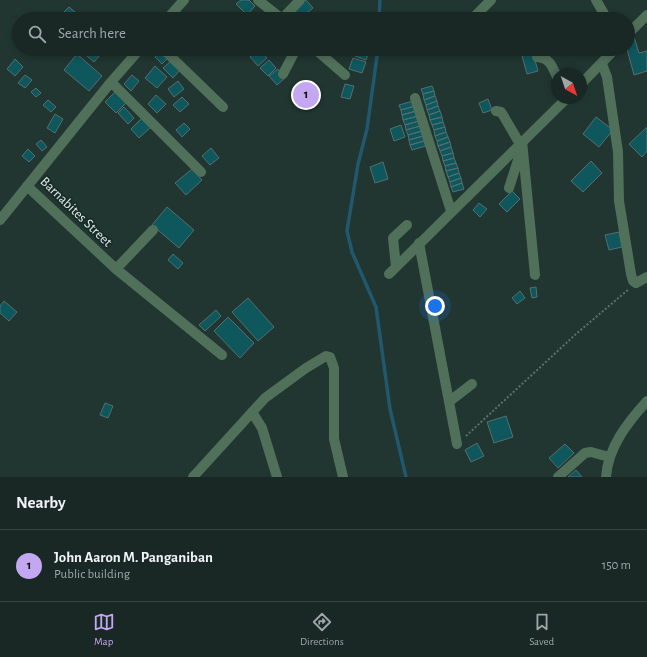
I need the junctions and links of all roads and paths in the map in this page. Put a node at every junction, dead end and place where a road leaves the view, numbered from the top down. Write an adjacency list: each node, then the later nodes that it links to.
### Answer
1 (184, 0): 6 (street)
2 (258, 0): 7 (street)
3 (300, 0): 8 (street)
4 (491, 0): 9 (street)
5 (596, 0): 10 (street)
6 (173, 12)
7 (273, 12)
8 (289, 12)
9 (479, 12)
10 (603, 12)
11 (647, 15): 12 (street)
12 (635, 27)
13 (134, 56): 24 (street, Barnabites Street)
14 (170, 56): 27 (street)
15 (292, 56): 21 (street)
16 (322, 56): 22 (street)
17 (609, 56): 19 (street)
18 (537, 57): 20 (street)
19 (602, 64): 23 (street); 43 (street)
20 (552, 68)
21 (283, 74)
22 (345, 75)
23 (587, 78)
24 (111, 82): 30 (street); 31 (street, Barnabites Street)
25 (415, 98): 33 (street)
26 (561, 104): 29 (street)
27 (222, 106)
28 (496, 111): 29 (street)
29 (519, 144): 32 (street); 33 (street); 41 (street)
30 (201, 172)
31 (27, 186): 34 (street); 39 (street, Barnabites Street)
32 (509, 188)
33 (451, 211): 37 (street)
34 (0, 220)
35 (407, 225): 38 (street)
36 (153, 230): 39 (street)
37 (419, 243): 38 (street); 46 (street)
38 (396, 266): 40 (street)
39 (116, 269): 44 (street, Barnabites Street)
40 (389, 274)
41 (535, 275)
42 (647, 277): 43 (street)
43 (636, 283): 49 (path)
44 (222, 355)
45 (472, 384): 46 (street)
46 (450, 401): 49 (street)
47 (647, 401): 50 (street)
48 (252, 412): 51 (street); 52 (street); 53 (street)
49 (457, 444)
50 (609, 457): 54 (street); 55 (street)
51 (195, 476)
52 (276, 477)
53 (343, 477)
54 (558, 477)
55 (606, 477)

